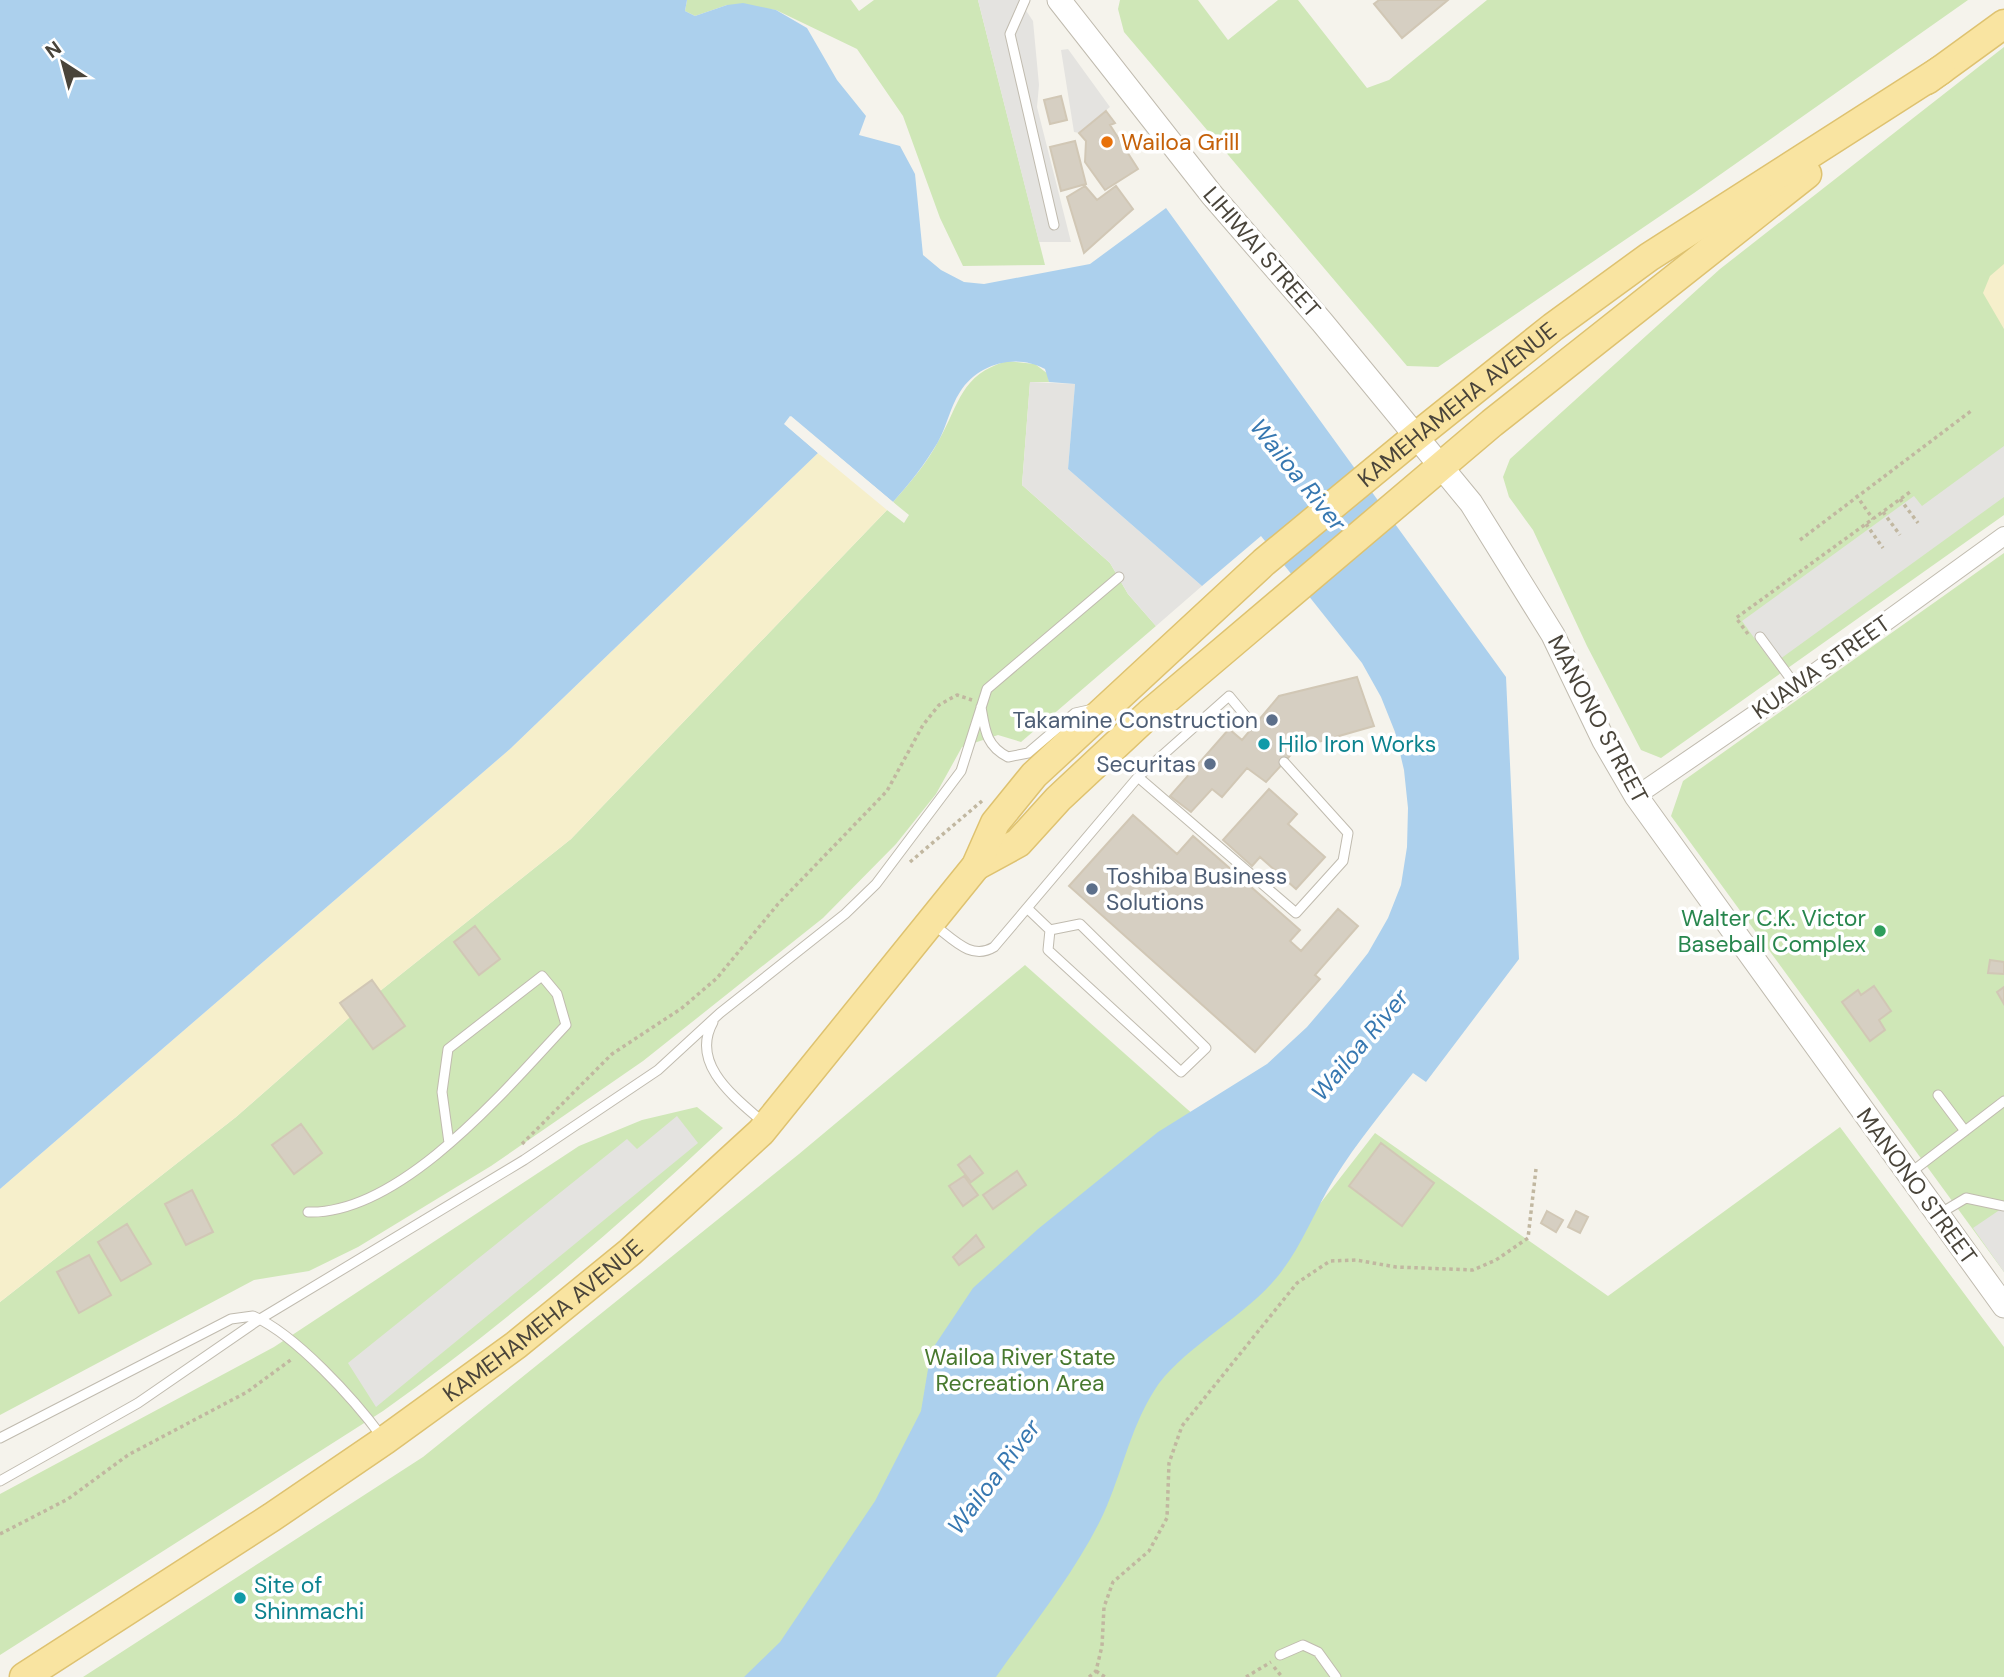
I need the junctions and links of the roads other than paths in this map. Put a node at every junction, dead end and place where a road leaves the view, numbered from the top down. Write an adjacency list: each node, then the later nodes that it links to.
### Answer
1 (1025, 0): 5 (lane)
2 (1059, 0): 6 (street, LIHIWAI STREET)
3 (2004, 24): 4 (main road, KAMEHAMEHA AVENUE)
4 (1941, 70): 6 (main road, KAMEHAMEHA AVENUE); 7 (main road, KAMEHAMEHA AVENUE)
5 (1054, 225)
6 (1418, 435): 7 (street, MANONO STREET); 13 (main road, KAMEHAMEHA AVENUE)
7 (1443, 466): 17 (street, MANONO STREET); 18 (main road, KAMEHAMEHA AVENUE)
8 (2004, 536): 11 (street, KUAWA STREET)
9 (1119, 577): 12 (lane)
10 (1755, 637): 11 (lane)
11 (1796, 687): 17 (street, KUAWA STREET)
12 (981, 703): 13 (lane); 22 (lane)
13 (1111, 704): 18 (main road, KAMEHAMEHA AVENUE)
14 (1254, 726): 16 (lane)
15 (1284, 762): 16 (lane)
16 (1138, 777): 19 (lane)
17 (1636, 796): 28 (street, MANONO STREET)
18 (975, 866): 20 (main road, KAMEHAMEHA AVENUE)
19 (1027, 908): 20 (lane); 21 (lane)
20 (930, 922): 25 (main road, KAMEHAMEHA AVENUE)
21 (1050, 930): 21 (lane)
22 (720, 1013): 25 (lane); 33 (lane)
23 (1938, 1095): 26 (lane)
24 (2004, 1101): 26 (lane)
25 (765, 1125): 35 (main road, KAMEHAMEHA AVENUE)
26 (1965, 1131): 28 (lane)
27 (449, 1143): 27 (lane); 30 (lane)
28 (1908, 1174): 31 (street, MANONO STREET)
29 (2004, 1206): 31 (lane)
30 (308, 1212)
31 (1938, 1214): 32 (street, MANONO STREET)
32 (2004, 1306)
33 (260, 1319): 34 (lane); 35 (lane); 36 (lane)
34 (0, 1438)
35 (384, 1440): 38 (main road, KAMEHAMEHA AVENUE)
36 (0, 1481)
37 (1280, 1655): 39 (lane)
38 (24, 1677)
39 (1336, 1677)

